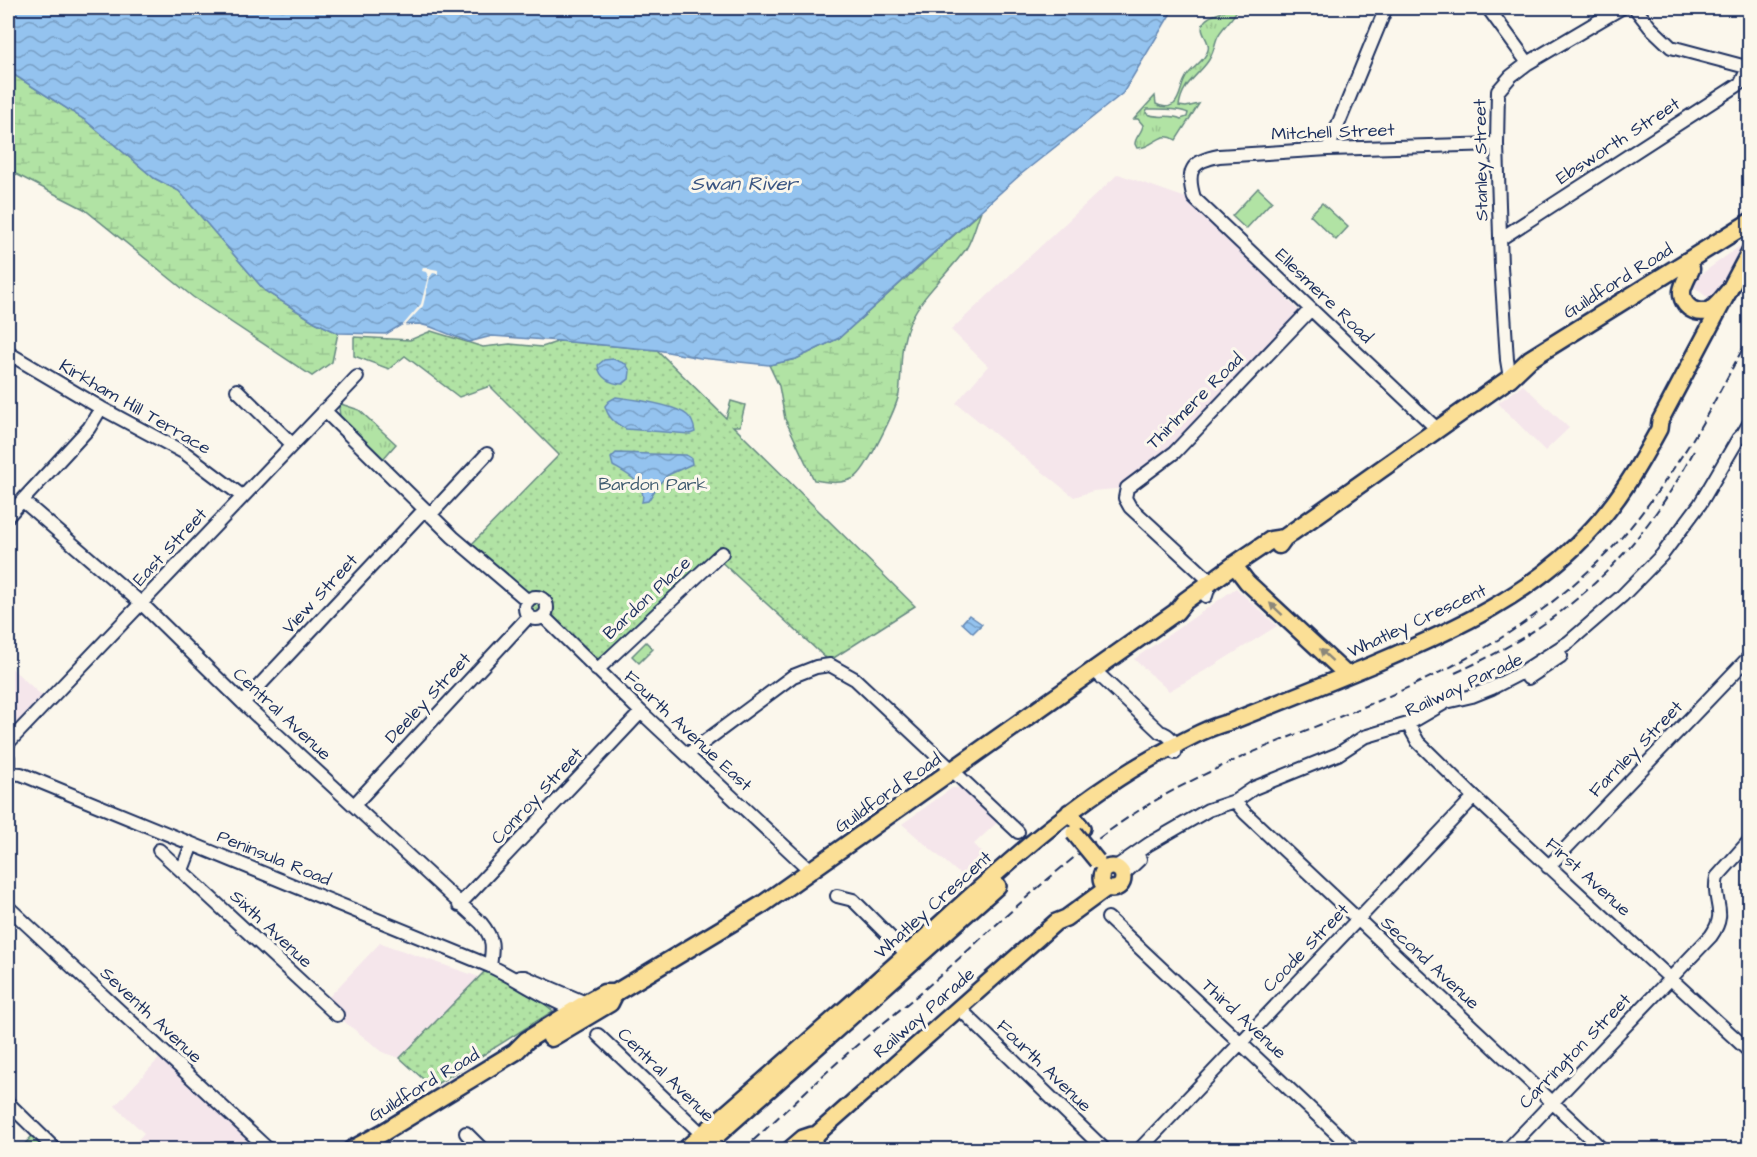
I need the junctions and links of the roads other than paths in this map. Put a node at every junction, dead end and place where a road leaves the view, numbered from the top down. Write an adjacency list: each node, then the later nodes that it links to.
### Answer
1 (1386, 8): 8 (street)
2 (1488, 8): 5 (street)
3 (1621, 8): 5 (street, Stanley Street)
4 (1635, 8): 6 (street)
5 (1528, 63): 7 (street, Stanley Street)
6 (1749, 68): 12 (street, Ebsworth Street)
7 (1497, 144): 8 (street, Mitchell Street); 12 (street, Stanley Street)
8 (1328, 149): 9 (street, Mitchell Street)
9 (1190, 186): 17 (street, Ellesmere Road)
10 (1749, 222): 20 (highway, Guildford Road)
11 (1749, 233): 14 (highway, Guildford Road)
12 (1500, 239): 20 (street, Stanley Street)
13 (1749, 251): 16 (main road, Whatley Crescent)
14 (1691, 269): 16 (highway); 20 (highway, Guildford Road)
15 (1749, 270): 25 (main road, Whatley Crescent)
16 (1728, 292): 25 (main road, Whatley Crescent)
17 (1311, 309): 24 (street, Ellesmere Road); 35 (street, Thirlmere Road)
18 (8, 353): 22 (street, Kirkham Hill Terrace)
19 (357, 377): 23 (street, East Street)
20 (1510, 378): 24 (highway, Guildford Road)
21 (237, 390): 27 (street)
22 (101, 408): 29 (street, Kirkham Hill Terrace); 30 (street)
23 (324, 410): 27 (street, East Street); 31 (street)
24 (1437, 429): 34 (highway, Guildford Road)
25 (1659, 429): 43 (main road, Whatley Crescent)
26 (1747, 430): 46 (street, Railway Parade)
27 (292, 444): 29 (street, East Street)
28 (487, 454): 31 (street, View Street)
29 (242, 496): 37 (street, East Street)
30 (23, 501): 32 (street); 37 (street, Central Avenue)
31 (427, 512): 36 (street); 44 (street, View Street)
32 (8, 516)
33 (722, 553): 41 (street, Bardon Place)
34 (1237, 569): 35 (highway, Guildford Road); 43 (main road, one-way to 34)
35 (1208, 590): 42 (highway, Guildford Road)
36 (528, 601): 38 (street); 39 (street)
37 (142, 604): 44 (street, Central Avenue); 49 (street, East Street)
38 (529, 616): 39 (street); 53 (street, Deeley Street)
39 (543, 616): 41 (street, Fourth Avenue East)
40 (1749, 656): 59 (street, Farnley Street)
41 (597, 670): 45 (street, Fourth Avenue East)
42 (1095, 671): 47 (street); 50 (highway, Guildford Road)
43 (1347, 675): 47 (main road, Whatley Crescent)
44 (243, 703): 53 (street, Central Avenue)
45 (641, 712): 48 (street, Fourth Avenue East); 64 (street, Conroy Street)
46 (1410, 727): 51 (street, First Avenue); 52 (street, Railway Parade)
47 (1171, 750): 54 (main road, Whatley Crescent)
48 (688, 754): 50 (street); 61 (street, Fourth Avenue East)
49 (8, 756): 57 (street, Peninsula Road)
50 (953, 771): 55 (street); 61 (highway, Guildford Road)
51 (1474, 797): 59 (street, First Avenue); 67 (street, Coode Street)
52 (1237, 803): 62 (street, Railway Parade); 67 (street, Second Avenue)
53 (354, 805): 64 (street, Central Avenue)
54 (1072, 822): 62 (main road, bridge); 68 (main road, Whatley Crescent)
55 (1018, 832)
56 (1749, 840): 70 (street, Carrington Street)
57 (192, 844): 60 (street); 69 (street, Peninsula Road)
58 (159, 850): 60 (street, Sixth Avenue)
59 (1548, 867): 70 (street, First Avenue)
60 (180, 869): 73 (street, Sixth Avenue)
61 (811, 871): 71 (highway, Guildford Road)
62 (1108, 871): 72 (main road, Railway Parade)
63 (837, 896): 68 (street)
64 (459, 905): 69 (street, Central Avenue)
65 (8, 907): 85 (street, Seventh Avenue)
66 (1108, 918): 75 (street, Third Avenue)
67 (1358, 920): 75 (street, Coode Street); 77 (street, Second Avenue)
68 (911, 958): 82 (main road, Whatley Crescent)
69 (490, 966): 71 (street, Peninsula Road)
70 (1670, 978): 76 (street, First Avenue); 77 (street, Carrington Street)
71 (586, 1008): 86 (highway, Guildford Road)
72 (959, 1008): 81 (main road, Railway Parade); 91 (street, Fourth Avenue)
73 (337, 1015)
74 (598, 1035): 82 (street, Central Avenue)
75 (1240, 1043): 92 (street, Coode Street); 93 (street, Third Avenue)
76 (1747, 1045)
77 (1552, 1101): 94 (street, Carrington Street); 95 (street, Second Avenue)
78 (8, 1104): 84 (street)
79 (8, 1114): 83 (street)
80 (466, 1133): 87 (street)
81 (818, 1133): 89 (main road, Railway Parade); 90 (main road, Railway Parade)
82 (704, 1142): 88 (main road, Whatley Crescent)
83 (46, 1149)
84 (57, 1149)
85 (268, 1149)
86 (351, 1149)
87 (483, 1149)
88 (684, 1149)
89 (789, 1149)
90 (805, 1149)
91 (1105, 1149)
92 (1139, 1149)
93 (1354, 1149)
94 (1507, 1149)
95 (1603, 1149)

